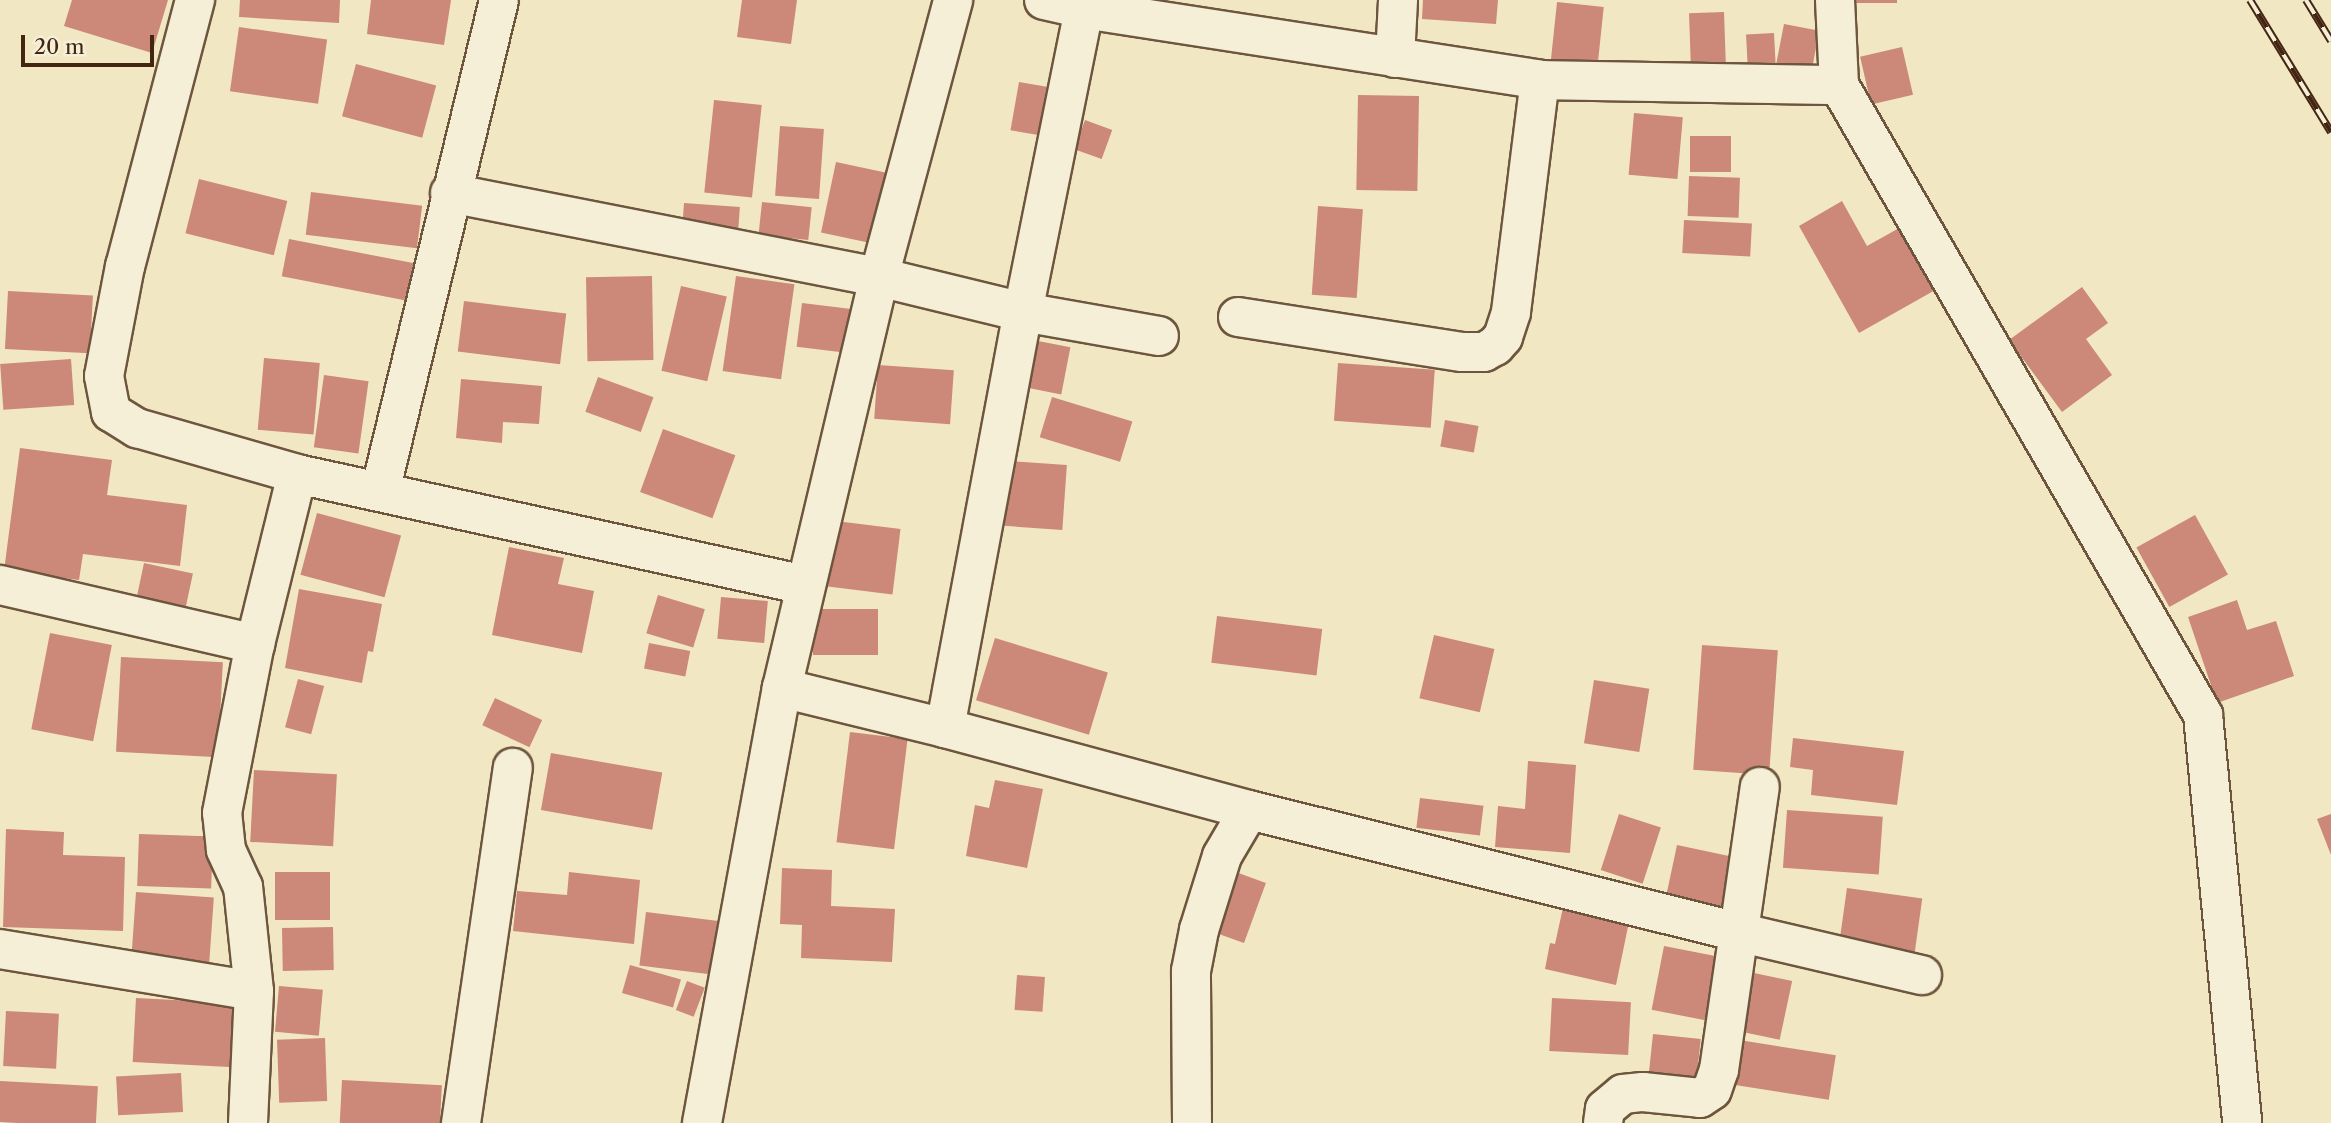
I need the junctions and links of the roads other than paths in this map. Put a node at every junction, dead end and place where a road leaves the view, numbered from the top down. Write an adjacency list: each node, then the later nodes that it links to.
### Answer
1 (195, 0): 16 (street)
2 (499, 0): 11 (street)
3 (953, 0): 12 (street)
4 (1044, 0): 7 (street)
5 (1398, 0): 8 (street)
6 (1835, 0): 10 (street)
7 (1086, 5): 8 (street); 13 (street)
8 (1395, 58): 9 (street)
9 (1540, 80): 10 (street); 14 (street)
10 (1839, 85): 35 (street)
11 (450, 193): 12 (street); 17 (street)
12 (879, 277): 13 (street); 19 (street)
13 (1023, 312): 15 (street); 22 (street)
14 (1238, 317)
15 (1159, 336)
16 (297, 474): 17 (street); 20 (street)
17 (380, 492): 19 (street)
18 (0, 585): 20 (street)
19 (806, 585): 21 (street)
20 (255, 644): 29 (street)
21 (782, 688): 22 (street); 32 (street)
22 (945, 728): 25 (street)
23 (513, 768): 31 (street)
24 (1760, 787): 26 (street)
25 (1249, 810): 26 (street); 33 (street)
26 (1738, 932): 28 (street); 34 (street)
27 (0, 949): 29 (street)
28 (1922, 975)
29 (254, 991): 30 (street)
30 (248, 1123)
31 (461, 1123)
32 (702, 1123)
33 (1192, 1123)
34 (1603, 1123)
35 (2242, 1123)

